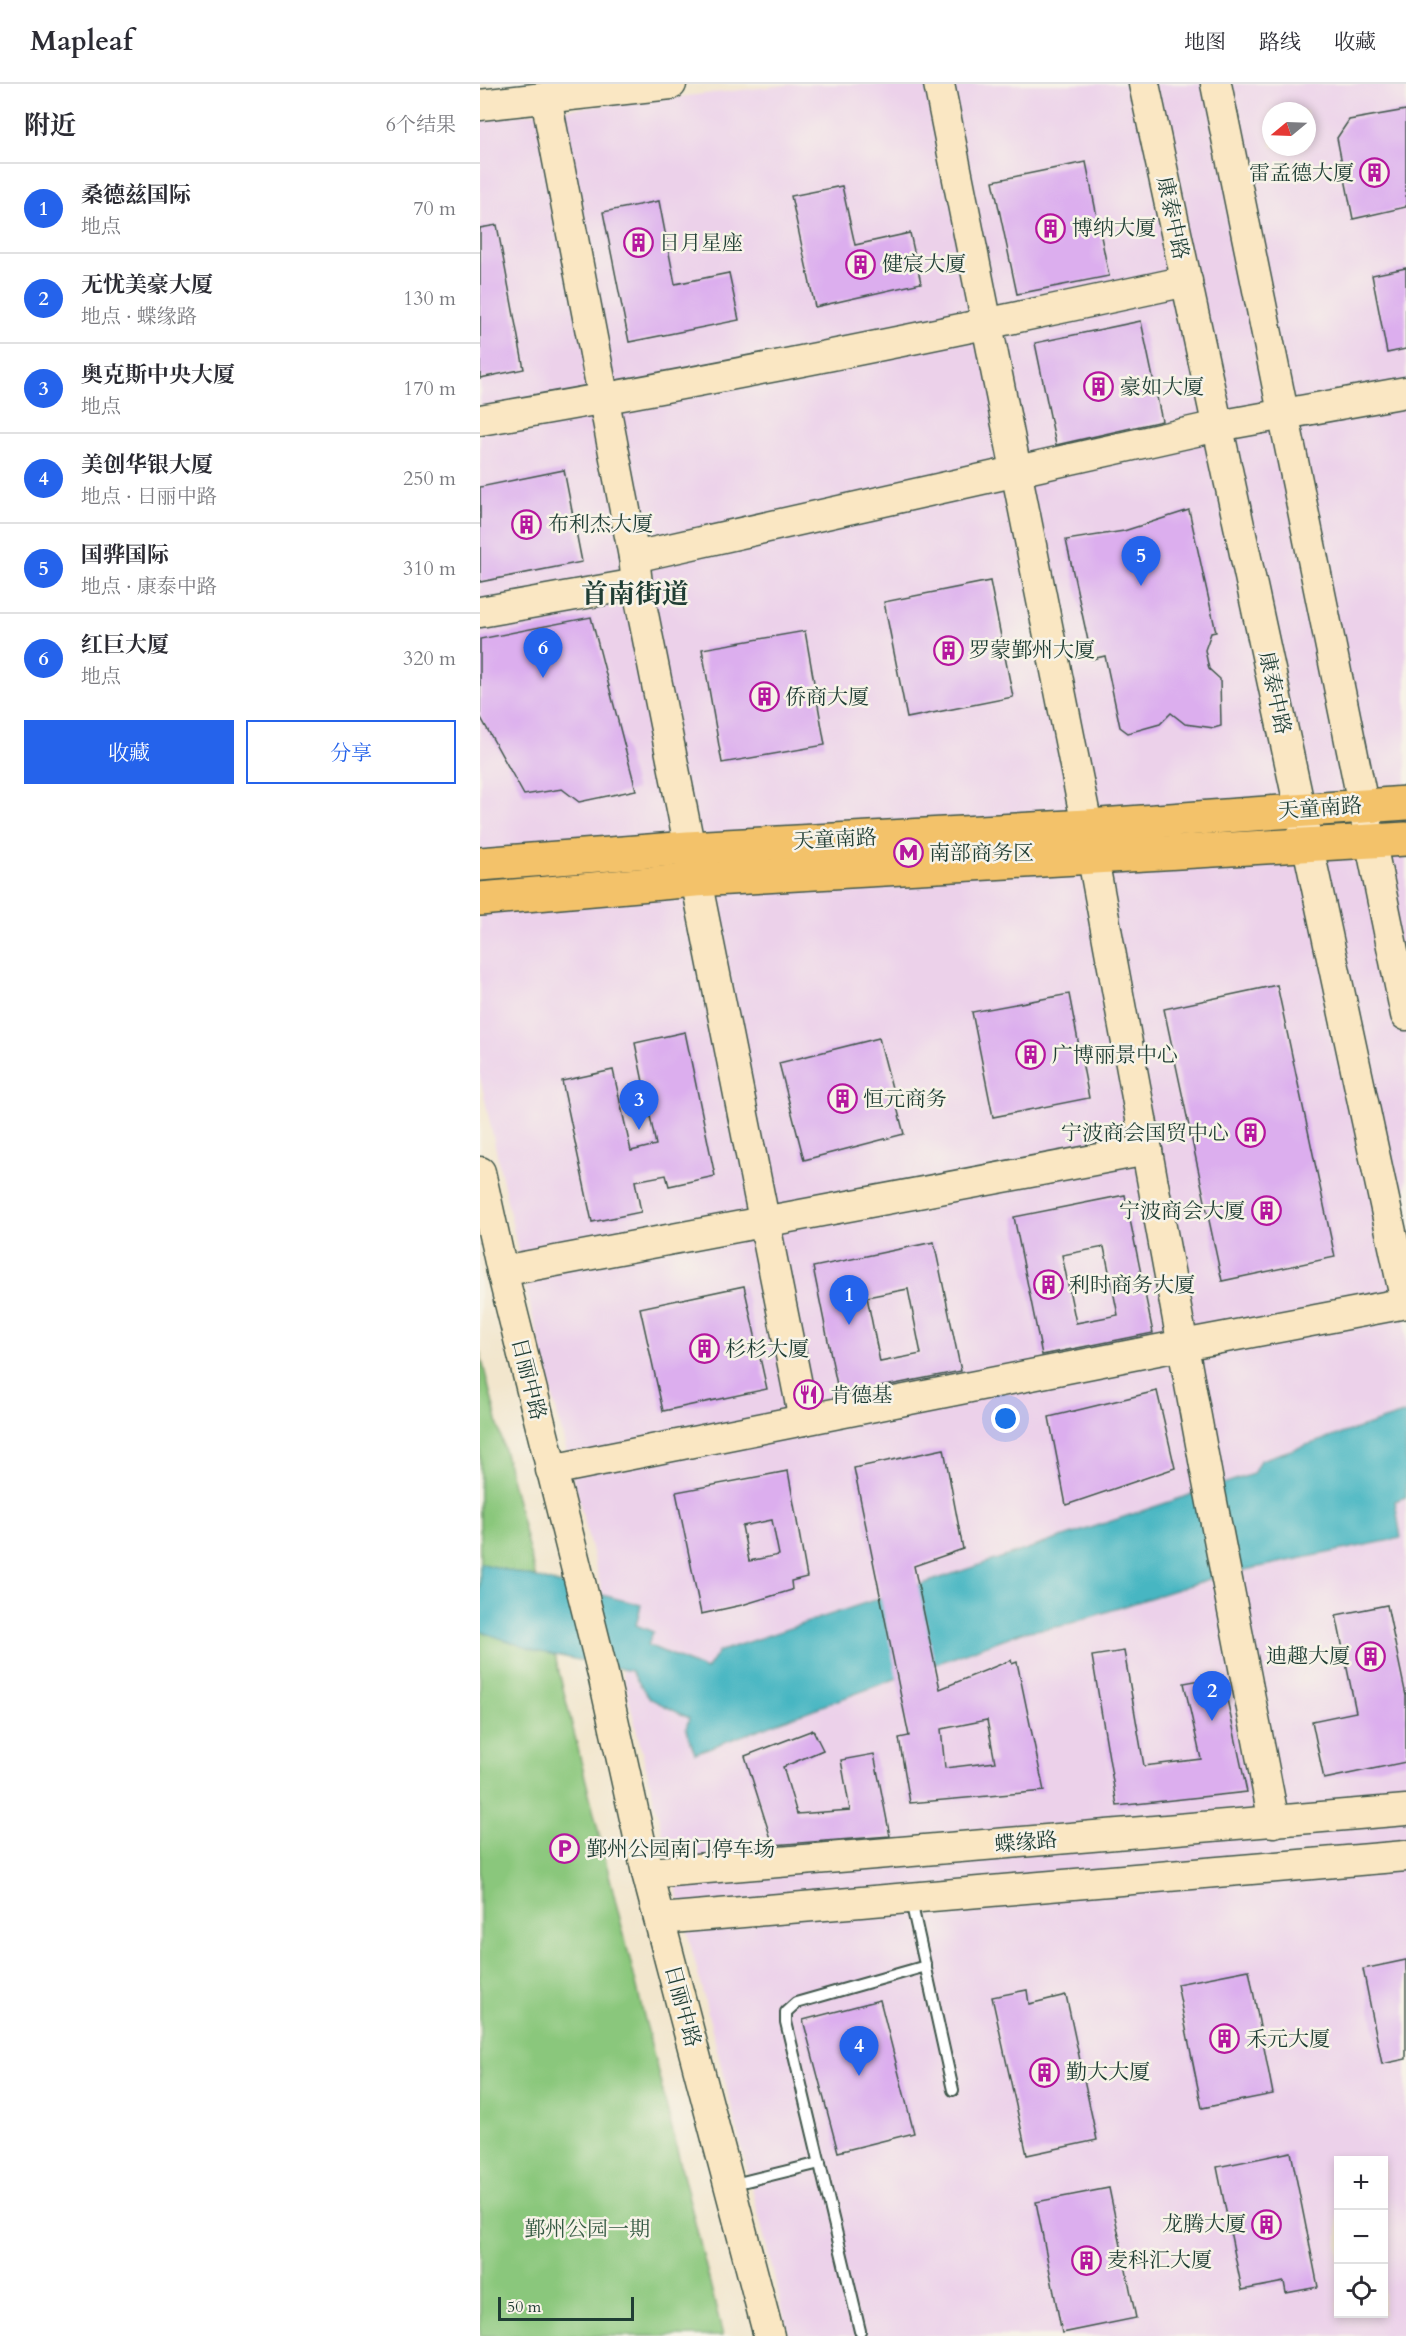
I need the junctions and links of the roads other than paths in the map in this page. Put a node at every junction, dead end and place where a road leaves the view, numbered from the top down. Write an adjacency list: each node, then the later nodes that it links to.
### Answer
1 (671, 84): 5 (street)
2 (939, 84): 8 (street)
3 (1144, 84): 7 (street, 康泰中路)
4 (1216, 84): 11 (street)
5 (546, 98): 6 (street); 10 (street)
6 (480, 105)
7 (1187, 281): 8 (street); 13 (street, 康泰中路)
8 (987, 324): 10 (street); 14 (street)
9 (1406, 392): 11 (street)
10 (603, 399): 12 (street); 15 (street)
11 (1283, 415): 13 (street); 18 (street)
12 (480, 420)
13 (1218, 426): 14 (street); 19 (street, 康泰中路)
14 (1016, 471): 15 (street); 20 (street)
15 (635, 570): 16 (street); 24 (street)
16 (480, 612)
17 (1406, 802): 18 (main road, 天童南路)
18 (1363, 805): 19 (main road, 天童南路); 22 (street)
19 (1300, 810): 20 (main road, 天童南路); 23 (street, 康泰中路)
20 (1087, 826): 24 (main road, 天童南路); 25 (street)
21 (1406, 839): 22 (main road, 天童南路)
22 (1370, 841): 23 (main road, 天童南路); 29 (street)
23 (1308, 845): 25 (main road, 天童南路); 34 (street, 康泰中路)
24 (688, 848): 26 (main road, 天童南路); 27 (street)
25 (1093, 857): 27 (main road, 天童南路); 30 (street)
26 (480, 864)
27 (695, 880): 28 (main road, 天童南路); 32 (street)
28 (480, 899)
29 (1406, 1015)
30 (1147, 1149): 32 (street); 35 (street)
31 (480, 1172): 33 (street, 日丽中路)
32 (764, 1222): 33 (street); 36 (street)
33 (491, 1269): 37 (street, 日丽中路); 38 (street, 日丽中路)
34 (1406, 1303): 35 (street)
35 (1183, 1345): 36 (street); 41 (street)
36 (804, 1420): 37 (street)
37 (551, 1470): 38 (street, 日丽中路)
38 (571, 1582): 39 (street)
39 (594, 1678): 43 (street, 日丽中路); 45 (street)
40 (1406, 1810): 41 (street, 蝶缘路)
41 (1274, 1822): 43 (street, 蝶缘路)
42 (1406, 1856): 44 (street)
43 (647, 1873): 45 (street, 日丽中路)
44 (911, 1898): 45 (street); 46 (lane)
45 (650, 1919): 49 (street, 日丽中路); 51 (street, 日丽中路)
46 (926, 1966): 47 (lane); 48 (lane)
47 (953, 2090)
48 (820, 2163): 49 (lane); 50 (lane)
49 (730, 2185): 52 (street, 日丽中路)
50 (860, 2331)
51 (750, 2336)
52 (769, 2336)

